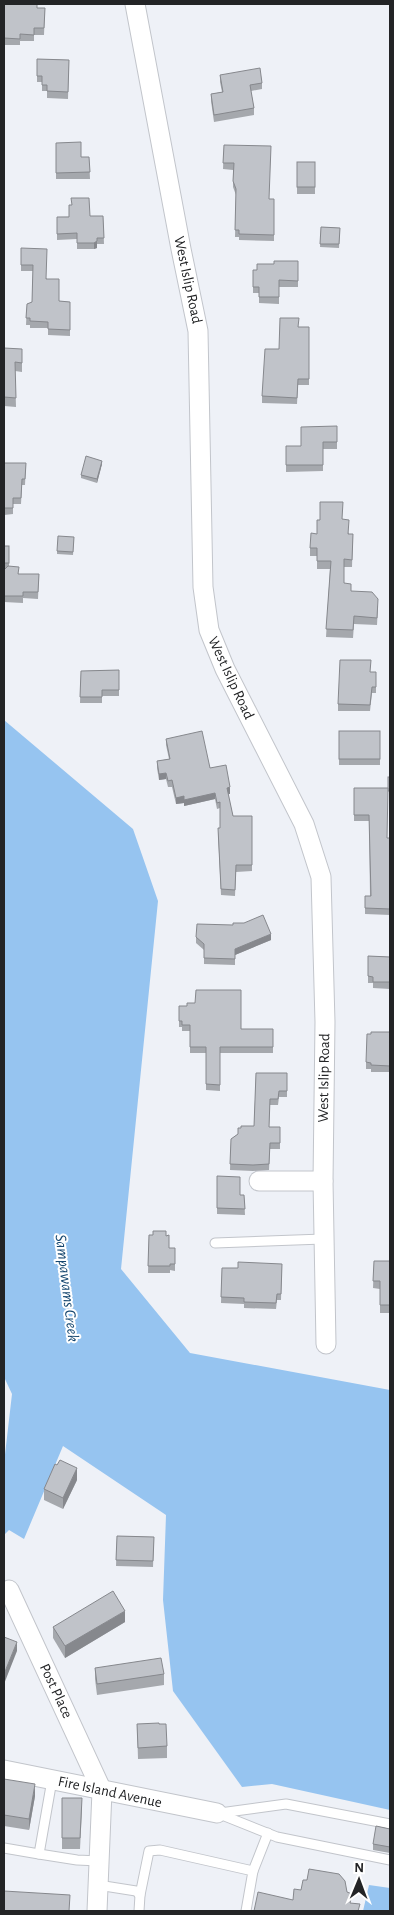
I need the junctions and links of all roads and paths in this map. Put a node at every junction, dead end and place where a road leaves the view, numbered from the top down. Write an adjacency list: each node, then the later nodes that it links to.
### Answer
1 (136, 4): 2 (street, West Islip Road)
2 (323, 1181): 3 (street); 4 (street, West Islip Road)
3 (259, 1182)
4 (323, 1239): 5 (lane); 6 (street, West Islip Road)
5 (215, 1243)
6 (326, 1344)
7 (10, 1590): 10 (street, Post Place)
8 (4, 1770): 9 (street, Fire Island Avenue)
9 (52, 1780): 10 (street, Fire Island Avenue); 15 (lane)
10 (102, 1791): 11 (street, Fire Island Avenue); 17 (street)
11 (217, 1813): 12 (lane); 13 (lane)
12 (390, 1824)
13 (268, 1833): 16 (lane); 18 (lane)
14 (4, 1848): 15 (lane)
15 (39, 1854): 17 (lane)
16 (390, 1860)
17 (99, 1861): 19 (street)
18 (253, 1871): 20 (lane); 23 (lane)
19 (98, 1885): 20 (lane); 21 (street)
20 (140, 1895): 22 (lane)
21 (97, 1911)
22 (139, 1911)
23 (246, 1911)

